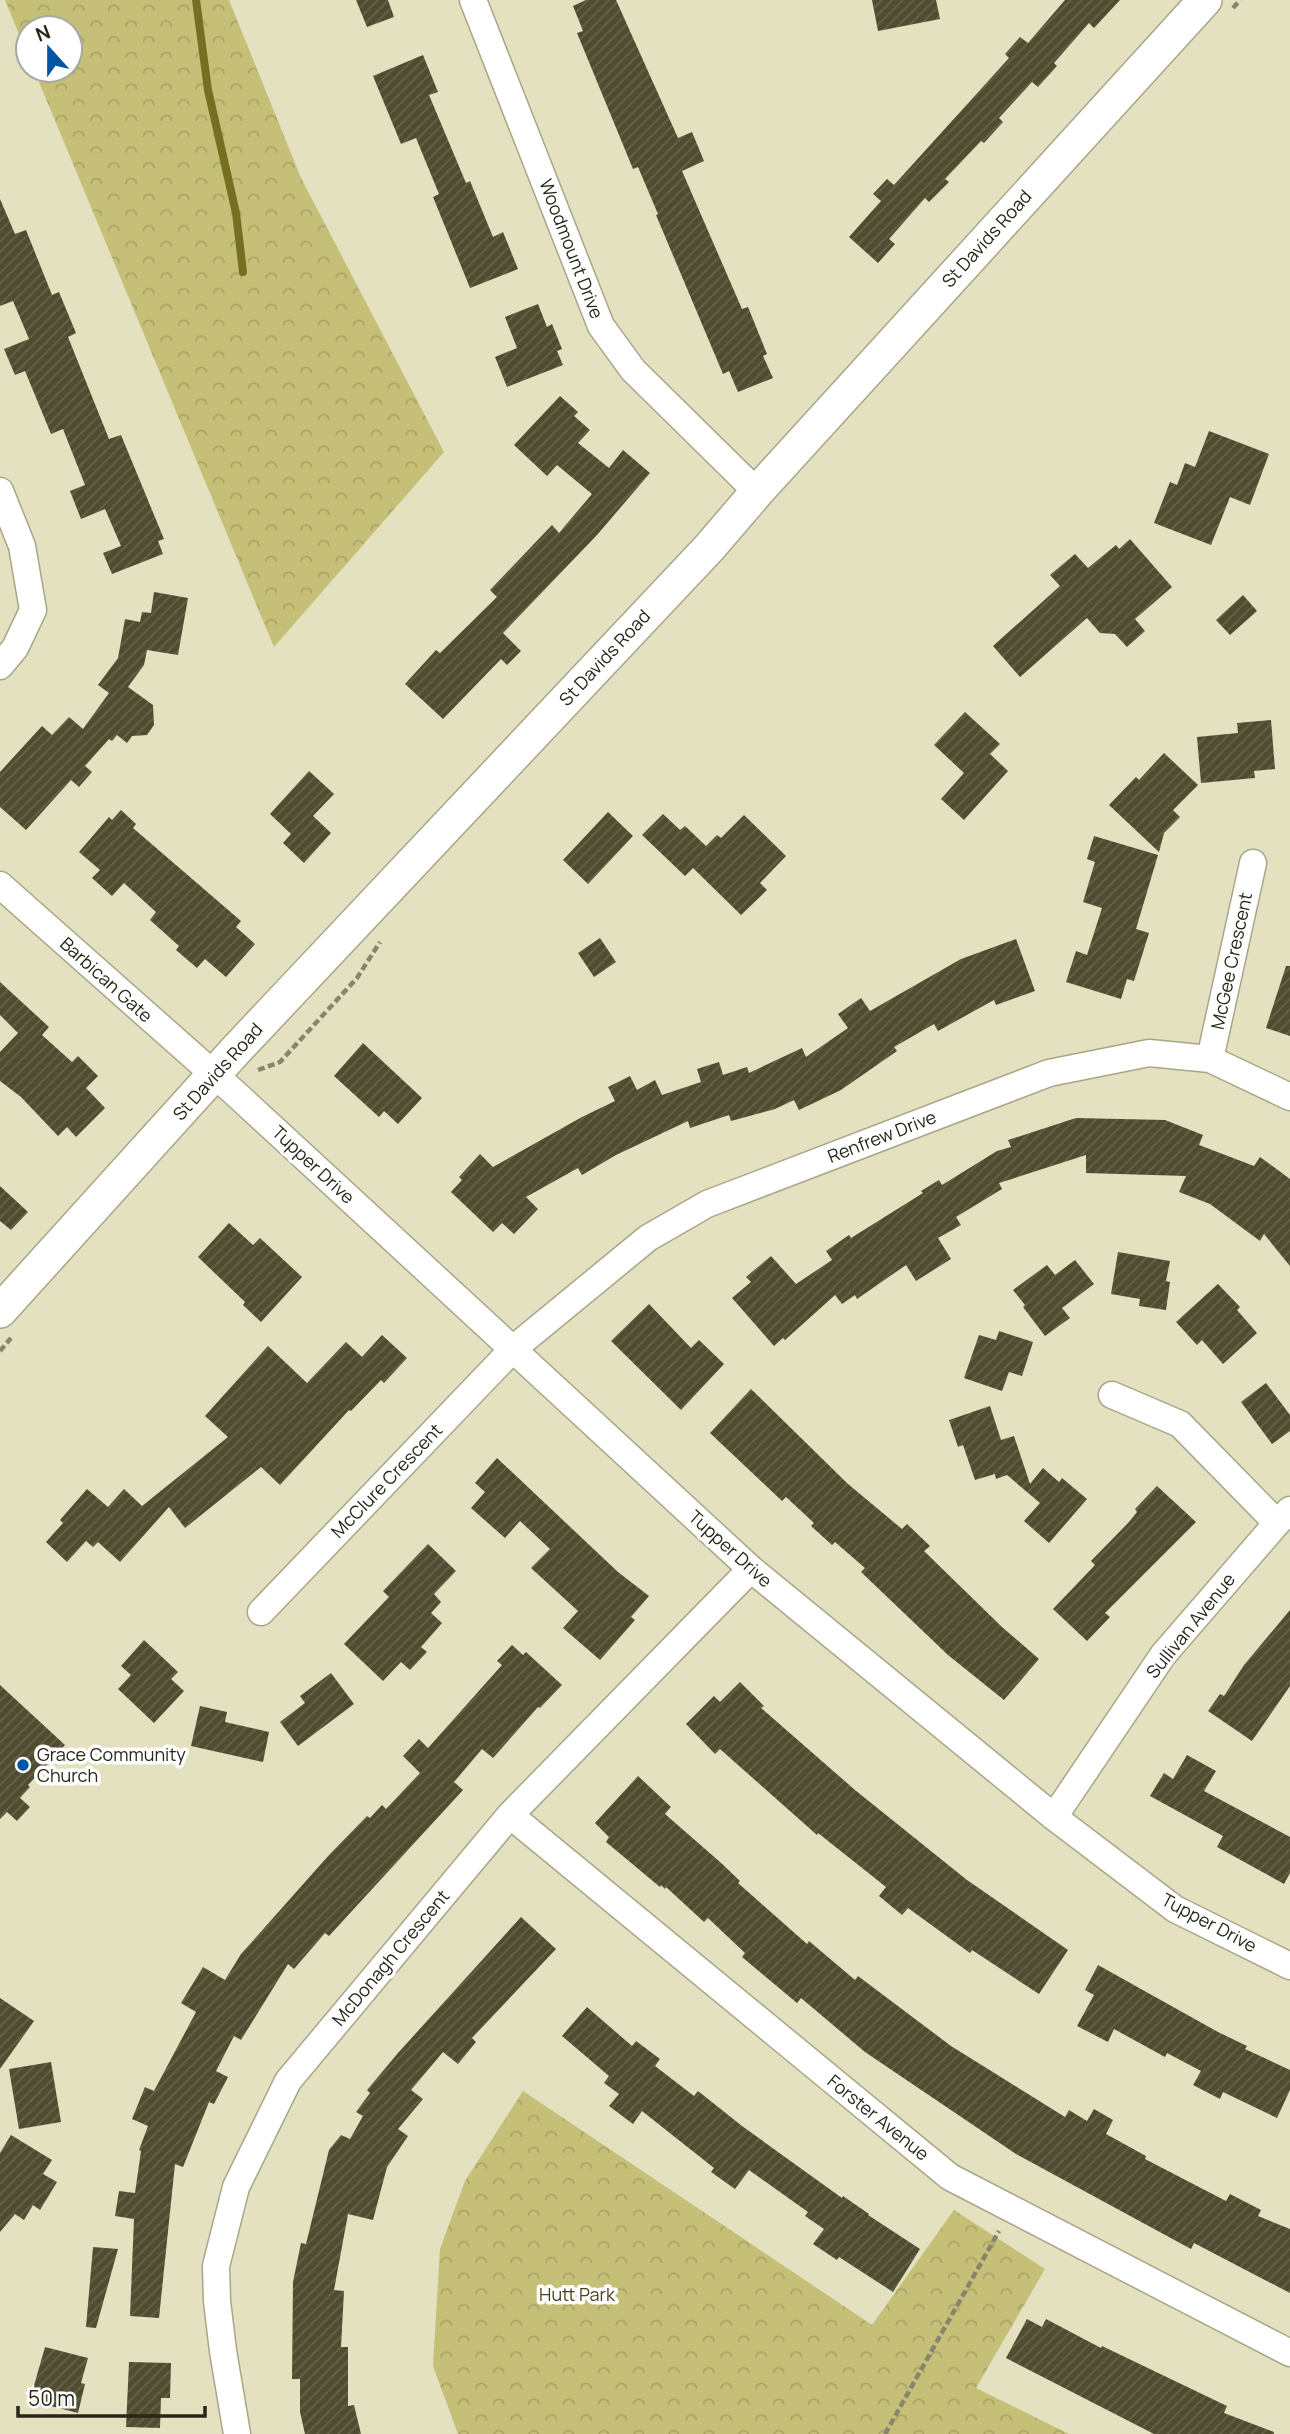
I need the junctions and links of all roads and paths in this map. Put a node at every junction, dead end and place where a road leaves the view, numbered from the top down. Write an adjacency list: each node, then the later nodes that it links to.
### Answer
1 (473, 0): 4 (street, Woodmount Drive)
2 (1203, 1): 4 (main road, St Davids Road)
3 (0, 491): 5 (street)
4 (757, 492): 9 (main road, St Davids Road)
5 (0, 666)
6 (1253, 863): 8 (street, McGee Crescent)
7 (0, 885): 9 (street, Barbican Gate)
8 (1210, 1059): 10 (street, Renfrew Drive); 12 (street, Renfrew Drive)
9 (214, 1074): 11 (main road, St Davids Road); 12 (street, Tupper Drive)
10 (1290, 1097)
11 (0, 1311)
12 (513, 1349): 15 (street, Tupper Drive); 16 (street, McClure Crescent)
13 (1112, 1395): 14 (street)
14 (1283, 1517): 18 (street, Sullivan Avenue)
15 (751, 1569): 17 (street, McDonagh Crescent); 18 (street, Tupper Drive)
16 (261, 1612)
17 (510, 1815): 20 (street, Forster Avenue); 22 (street, McDonagh Crescent)
18 (1054, 1817): 19 (street, Tupper Drive)
19 (1290, 1966)
20 (1011, 2208): 21 (street, Forster Avenue); 23 (path)
21 (1290, 2353)
22 (237, 2434)
23 (885, 2434)

